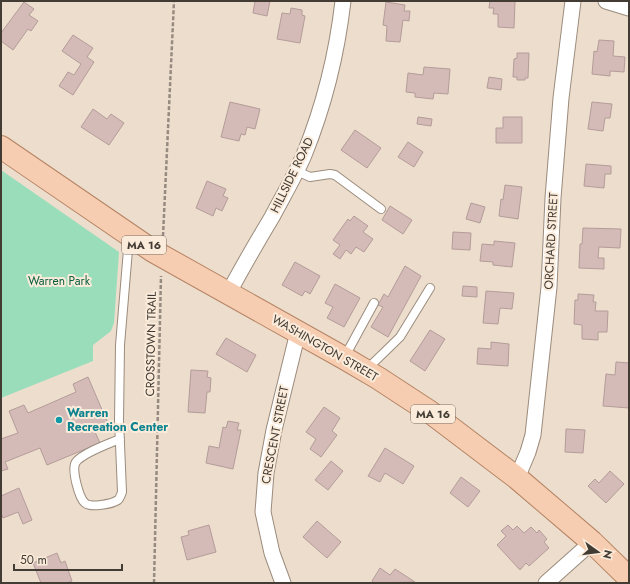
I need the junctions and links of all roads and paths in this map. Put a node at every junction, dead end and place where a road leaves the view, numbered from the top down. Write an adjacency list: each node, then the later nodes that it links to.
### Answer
1 (174, 1): 10 (path)
2 (343, 1): 7 (street, HILLSIDE ROAD)
3 (573, 1): 19 (street, ORCHARD STREET)
4 (606, 1): 5 (street)
5 (629, 8)
6 (1, 147): 9 (main road, WASHINGTON STREET / MA 16)
7 (297, 171): 8 (lane); 13 (street, HILLSIDE ROAD)
8 (381, 209)
9 (129, 236): 13 (main road, WASHINGTON STREET / MA 16); 18 (lane)
10 (162, 240)
11 (161, 273): 22 (path, CROSSTOWN TRAIL)
12 (430, 288): 17 (lane)
13 (228, 294): 15 (main road, WASHINGTON STREET / MA 16)
14 (374, 303): 16 (lane)
15 (298, 332): 16 (main road, WASHINGTON STREET / MA 16); 23 (street, CRESCENT STREET)
16 (344, 358): 17 (main road, WASHINGTON STREET / MA 16)
17 (365, 371): 19 (main road, WASHINGTON STREET / MA 16)
18 (120, 439): 18 (lane)
19 (517, 478): 20 (main road, WASHINGTON STREET / MA 16)
20 (592, 542): 21 (main road, WASHINGTON STREET / MA 16); 24 (street)
21 (629, 578)
22 (154, 583)
23 (284, 583)
24 (546, 583)

